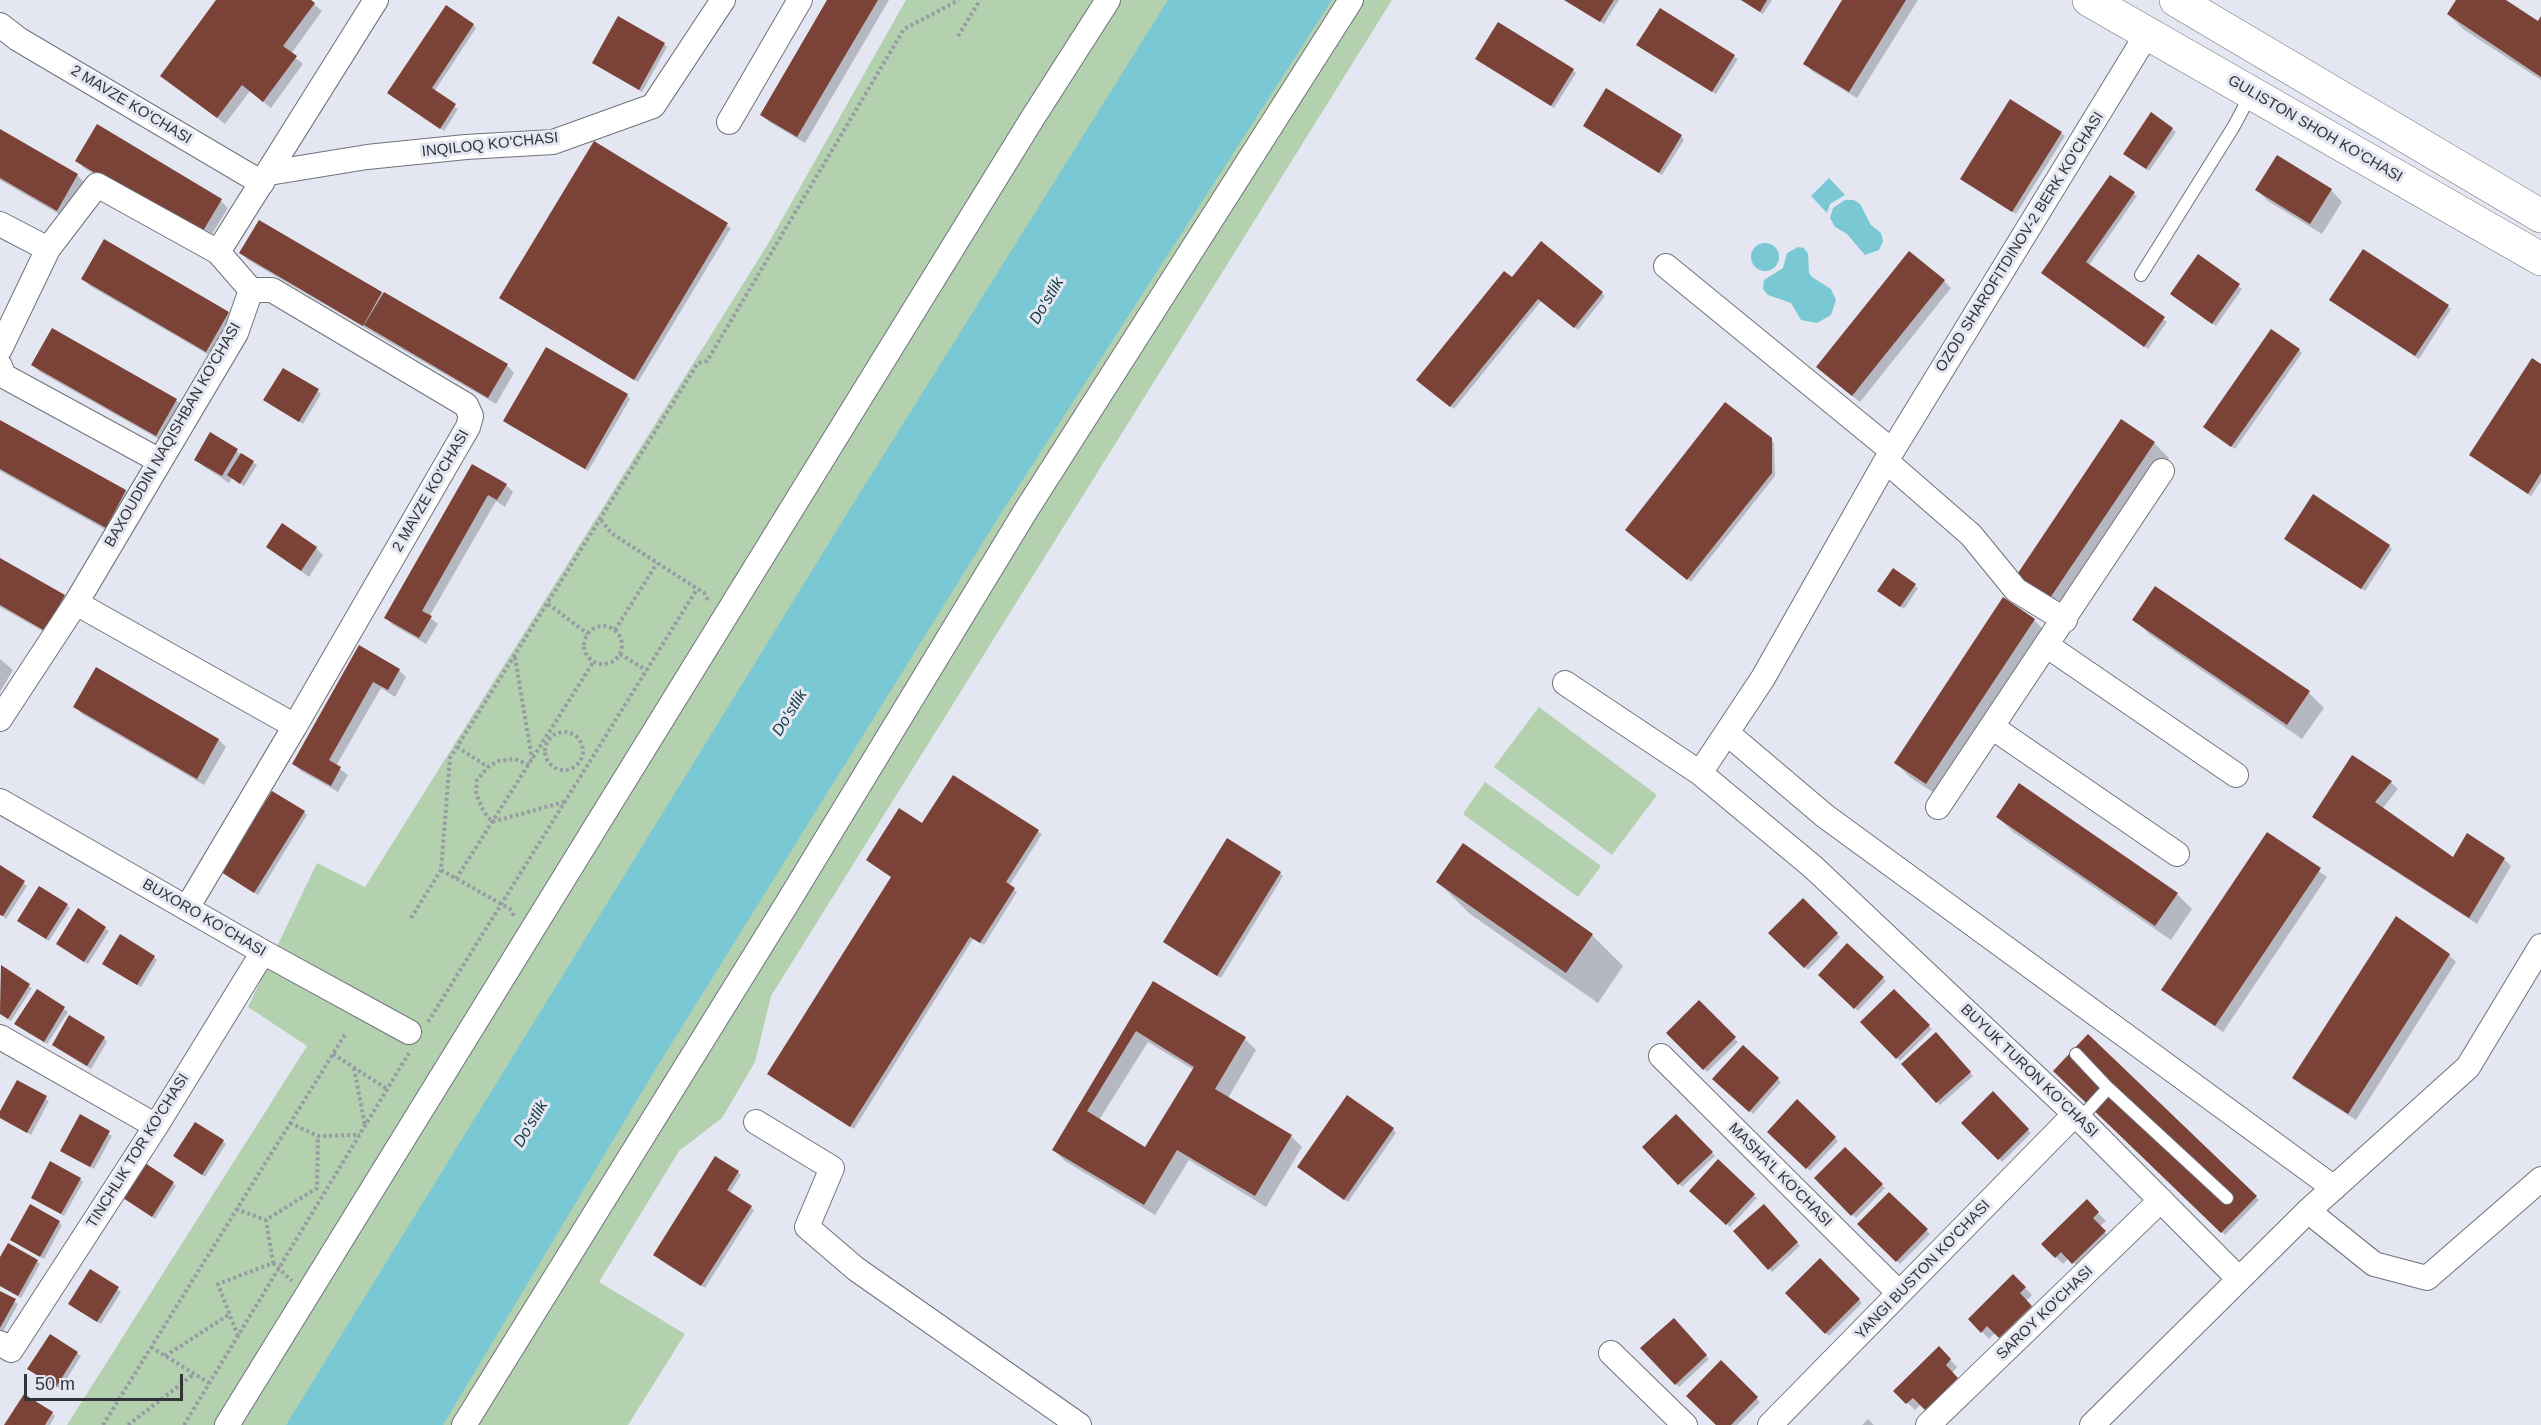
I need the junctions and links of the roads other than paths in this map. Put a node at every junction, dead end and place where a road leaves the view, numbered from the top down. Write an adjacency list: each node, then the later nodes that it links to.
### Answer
1 (376, 0): 12 (street)
2 (723, 0): 12 (street, INQILOQ KO'CHASI)
3 (800, 0): 11 (street)
4 (1108, 0): 59 (street)
5 (1351, 0): 60 (street)
6 (2176, 0): 13 (main road)
7 (2091, 2): 9 (main road, GULISTON SHOH KO'CHASI)
8 (0, 26): 12 (street, 2 MAVZE KO'CHASI)
9 (2147, 34): 10 (main road, GULISTON SHOH KO'CHASI); 23 (street, OZOD SHAROFITDINOV-2 BERK KO'CHASI)
10 (2251, 93): 17 (main road, GULISTON SHOH KO'CHASI); 19 (lane)
11 (729, 122)
12 (265, 178): 16 (street)
13 (2541, 216)
14 (0, 224): 15 (street)
15 (48, 249): 16 (street); 21 (street)
16 (218, 252): 20 (street)
17 (2541, 259)
18 (1666, 266): 23 (street)
19 (2140, 275)
20 (251, 290): 24 (street, BAXOUDDIN NAQISHBAN KO'CHASI); 31 (street, 2 MAVZE KO'CHASI)
21 (0, 349)
22 (0, 366): 24 (street)
23 (1889, 455): 27 (street); 33 (street, OZOD SHAROFITDINOV-2 BERK KO'CHASI)
24 (160, 461): 26 (street, BAXOUDDIN NAQISHBAN KO'CHASI)
25 (2162, 471): 27 (street)
26 (76, 603): 30 (street, BAXOUDDIN NAQISHBAN KO'CHASI); 31 (street)
27 (2065, 620): 28 (street)
28 (2046, 645): 32 (street); 35 (street)
29 (1565, 683): 34 (street, BUYUK TURON KO'CHASI)
30 (0, 719)
31 (295, 726): 39 (street)
32 (1992, 727): 37 (street); 38 (street)
33 (1727, 733): 34 (street, OZOD SHAROFITDINOV-2 BERK KO'CHASI); 51 (street)
34 (1700, 773): 47 (street, BUYUK TURON KO'CHASI)
35 (2236, 775)
36 (0, 801): 39 (street, BUXORO KO'CHASI)
37 (1938, 807)
38 (2177, 854)
39 (187, 908): 41 (street, BUXORO KO'CHASI)
40 (2541, 946): 51 (street)
41 (263, 952): 42 (street, BUXORO KO'CHASI); 49 (street, TINCHLIK TOR KO'CHASI)
42 (417, 1034)
43 (0, 1037): 49 (street)
44 (2076, 1054): 46 (lane)
45 (1661, 1056): 56 (street, MASHA'L KO'CHASI)
46 (2108, 1088): 47 (lane); 52 (lane)
47 (2078, 1116): 53 (street, BUYUK TURON KO'CHASI); 56 (street, YANGI BUSTON KO'CHASI)
48 (756, 1122): 61 (street)
49 (156, 1126): 57 (street, TINCHLIK TOR KO'CHASI)
50 (2541, 1179): 54 (street)
51 (2334, 1188): 54 (street)
52 (2227, 1198)
53 (2161, 1200): 55 (street, BUYUK TURON KO'CHASI); 64 (street, SAROY KO'CHASI)
54 (2308, 1211): 55 (street)
55 (2239, 1279): 65 (street)
56 (1899, 1293): 63 (street, YANGI BUSTON KO'CHASI)
57 (6, 1347)
58 (1611, 1353): 62 (street)
59 (227, 1425)
60 (464, 1425)
61 (1079, 1425)
62 (1685, 1425)
63 (1770, 1425)
64 (1928, 1425)
65 (2093, 1425)

